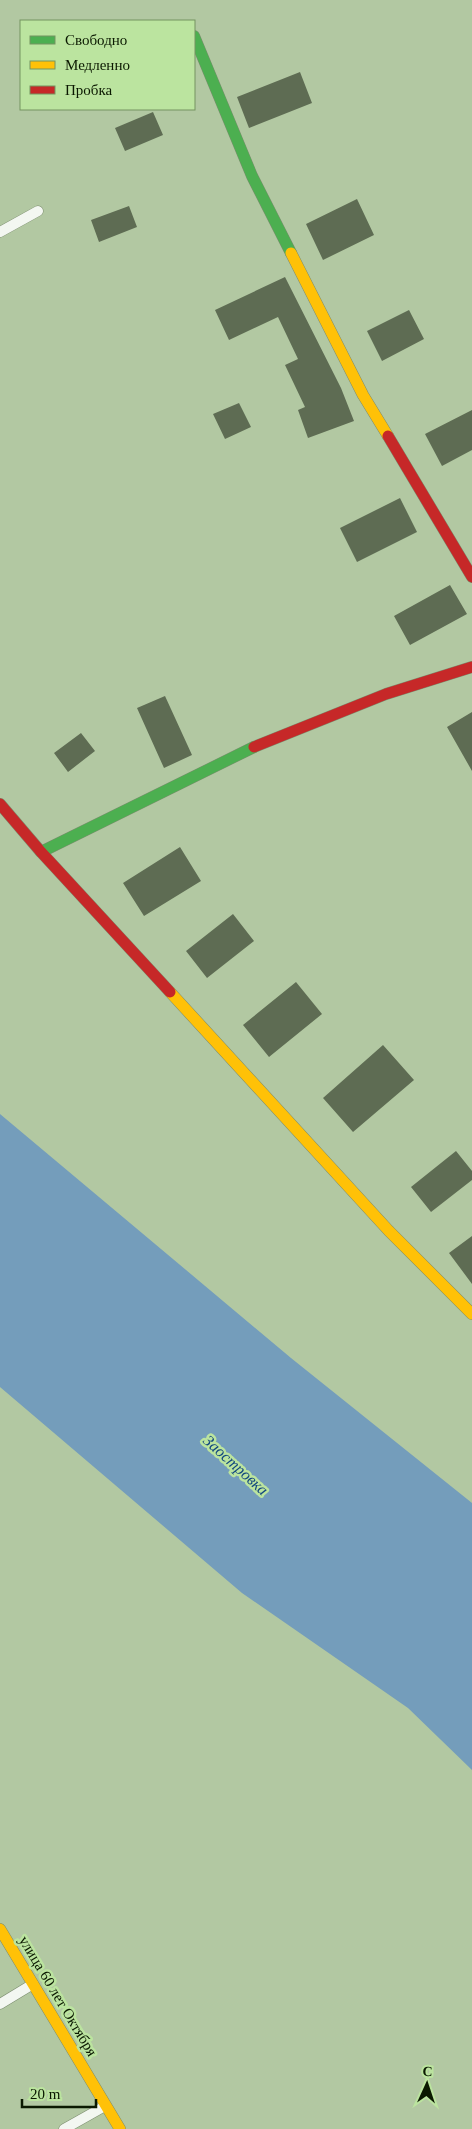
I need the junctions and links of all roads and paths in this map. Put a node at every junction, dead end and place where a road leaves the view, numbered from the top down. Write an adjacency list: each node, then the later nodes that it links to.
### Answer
1 (195, 38): 4 (street)
2 (38, 211): 3 (lane)
3 (0, 232)
4 (472, 577)
5 (472, 667): 7 (street)
6 (0, 804): 7 (street)
7 (41, 852): 8 (street)
8 (472, 1314)
9 (0, 1930): 10 (street, улица 60 лет Октября)
10 (34, 1983): 11 (lane); 12 (street, улица 60 лет Октября)
11 (0, 2004)
12 (106, 2106): 13 (lane); 14 (street, улица 60 лет Октября)
13 (64, 2129)
14 (120, 2129)

